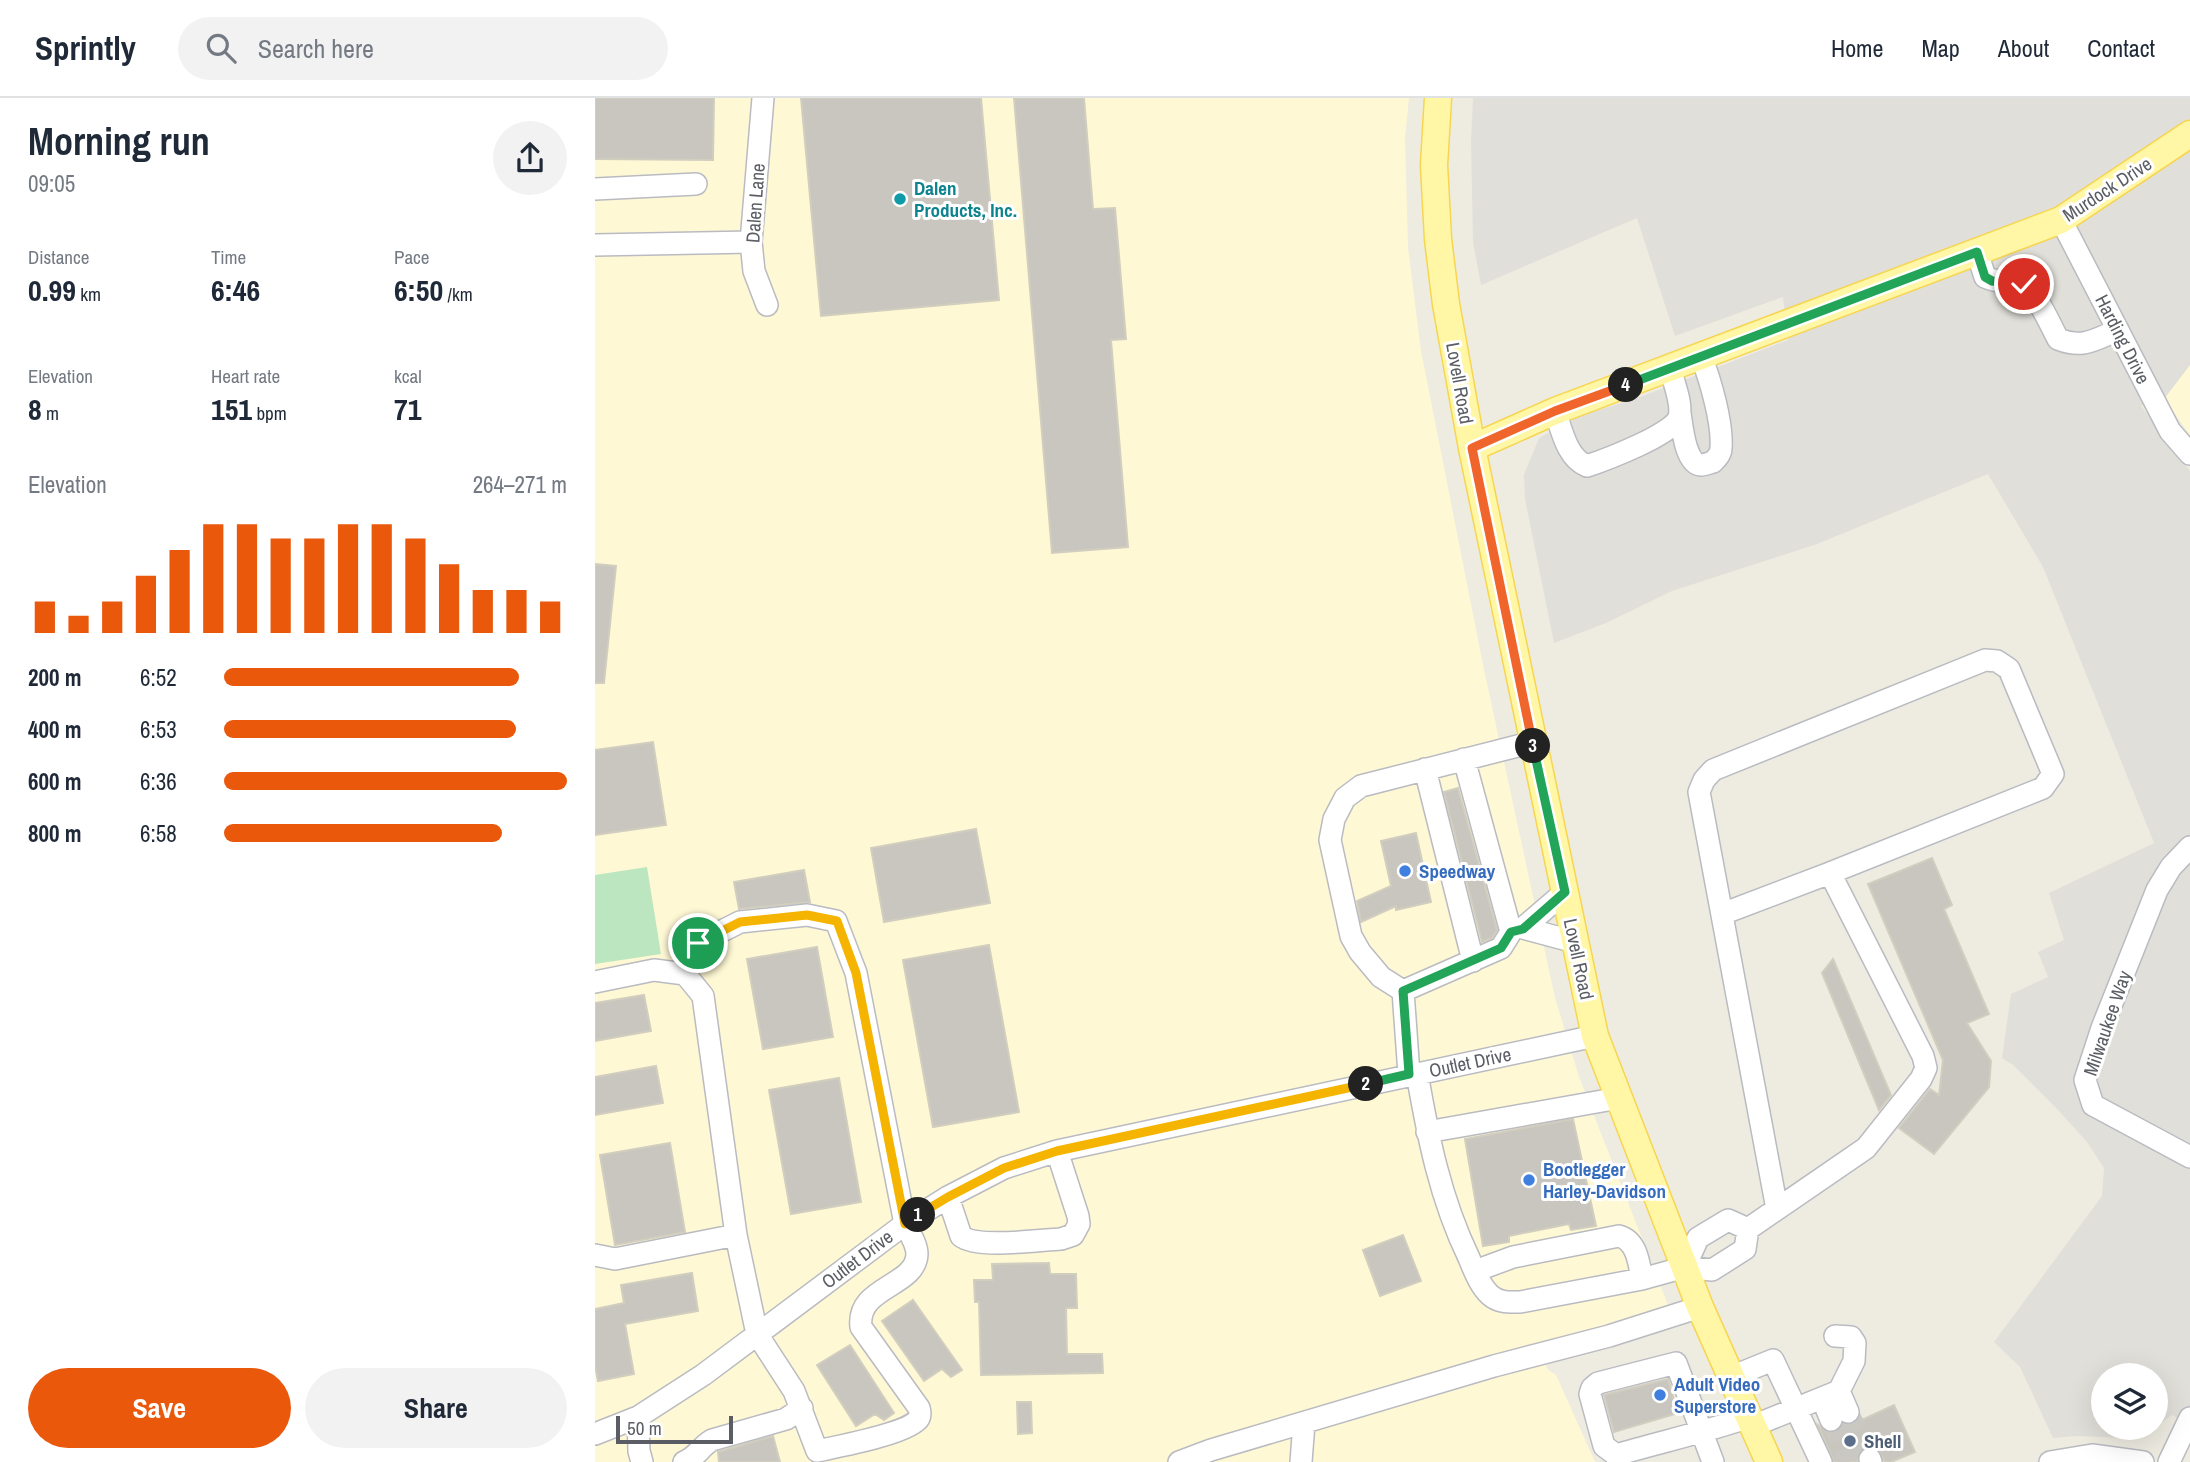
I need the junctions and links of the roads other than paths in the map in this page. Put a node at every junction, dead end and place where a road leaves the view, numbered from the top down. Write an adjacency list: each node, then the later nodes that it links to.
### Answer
1 (763, 98): 7 (street, Dalen Lane)
2 (1438, 98): 16 (main road, Lovell Road)
3 (2190, 134): 6 (main road, Murdock Drive)
4 (696, 184): 5 (street)
5 (595, 189)
6 (2061, 220): 9 (main road, Murdock Drive); 11 (street, Harding Drive)
7 (751, 242): 8 (street); 10 (street, Dalen Lane)
8 (595, 245)
9 (1977, 252): 11 (street); 12 (main road, Murdock Drive)
10 (767, 305)
11 (2118, 330): 17 (street, Harding Drive)
12 (1701, 356): 13 (main road, Murdock Drive); 15 (street)
13 (1670, 368): 14 (main road, Murdock Drive); 15 (street)
14 (1555, 411): 15 (street); 16 (main road, Murdock Drive)
15 (1680, 413)
16 (1472, 448): 18 (main road, Lovell Road)
17 (2190, 454)
18 (1533, 742): 19 (street); 23 (main road, Lovell Road)
19 (1464, 759): 20 (street); 25 (street)
20 (1425, 769): 27 (street); 30 (street)
21 (2190, 847): 36 (street, Milwaukee Way)
22 (1830, 873): 24 (street); 24 (street); 38 (street)
23 (1565, 892): 25 (street); 26 (main road, Lovell Road)
24 (1722, 914): 38 (street)
25 (1517, 930): 26 (street); 27 (street)
26 (1575, 942): 31 (main road, Lovell Road)
27 (1473, 961): 30 (street)
28 (685, 974): 29 (street); 39 (street); 41 (street)
29 (595, 982)
30 (1403, 991): 32 (street)
31 (1595, 1035): 32 (street, Outlet Drive); 33 (main road, Lovell Road)
32 (1413, 1073): 34 (street); 35 (street, Outlet Drive)
33 (1619, 1097): 34 (street); 43 (main road, Lovell Road)
34 (1426, 1129): 44 (street)
35 (1057, 1151): 37 (street, Outlet Drive); 37 (street)
36 (2190, 1157)
37 (948, 1197): 39 (street, Outlet Drive)
38 (1777, 1209): 40 (street)
39 (905, 1224): 47 (street, Outlet Drive); 60 (street)
40 (1748, 1228): 43 (street); 43 (street)
41 (736, 1235): 42 (street); 47 (street)
42 (595, 1255)
43 (1685, 1267): 45 (street); 46 (main road, Lovell Road)
44 (1475, 1271): 45 (street); 45 (street)
45 (1642, 1279)
46 (1700, 1307): 49 (main road, Lovell Road); 57 (street)
47 (757, 1334): 51 (street); 54 (street, Outlet Drive)
48 (1835, 1336): 50 (street)
49 (1731, 1377): 52 (street); 56 (main road, Lovell Road)
50 (1830, 1395): 52 (street); 53 (street)
51 (802, 1408): 60 (street); 62 (street)
52 (1797, 1409): 56 (street); 67 (street)
53 (1840, 1416)
54 (638, 1417): 59 (street, Outlet Drive); 61 (street)
55 (2190, 1418): 70 (street)
56 (1751, 1422): 58 (street); 66 (main road, Lovell Road)
57 (1304, 1423): 63 (street); 64 (street)
58 (1700, 1431): 58 (street); 65 (street)
59 (595, 1434)
60 (817, 1452)
61 (642, 1462)
62 (684, 1462)
63 (1179, 1462)
64 (1301, 1462)
65 (1713, 1462)
66 (1769, 1462)
67 (1821, 1462)
68 (2050, 1462): 69 (street)
69 (2143, 1462)
70 (2169, 1462)

